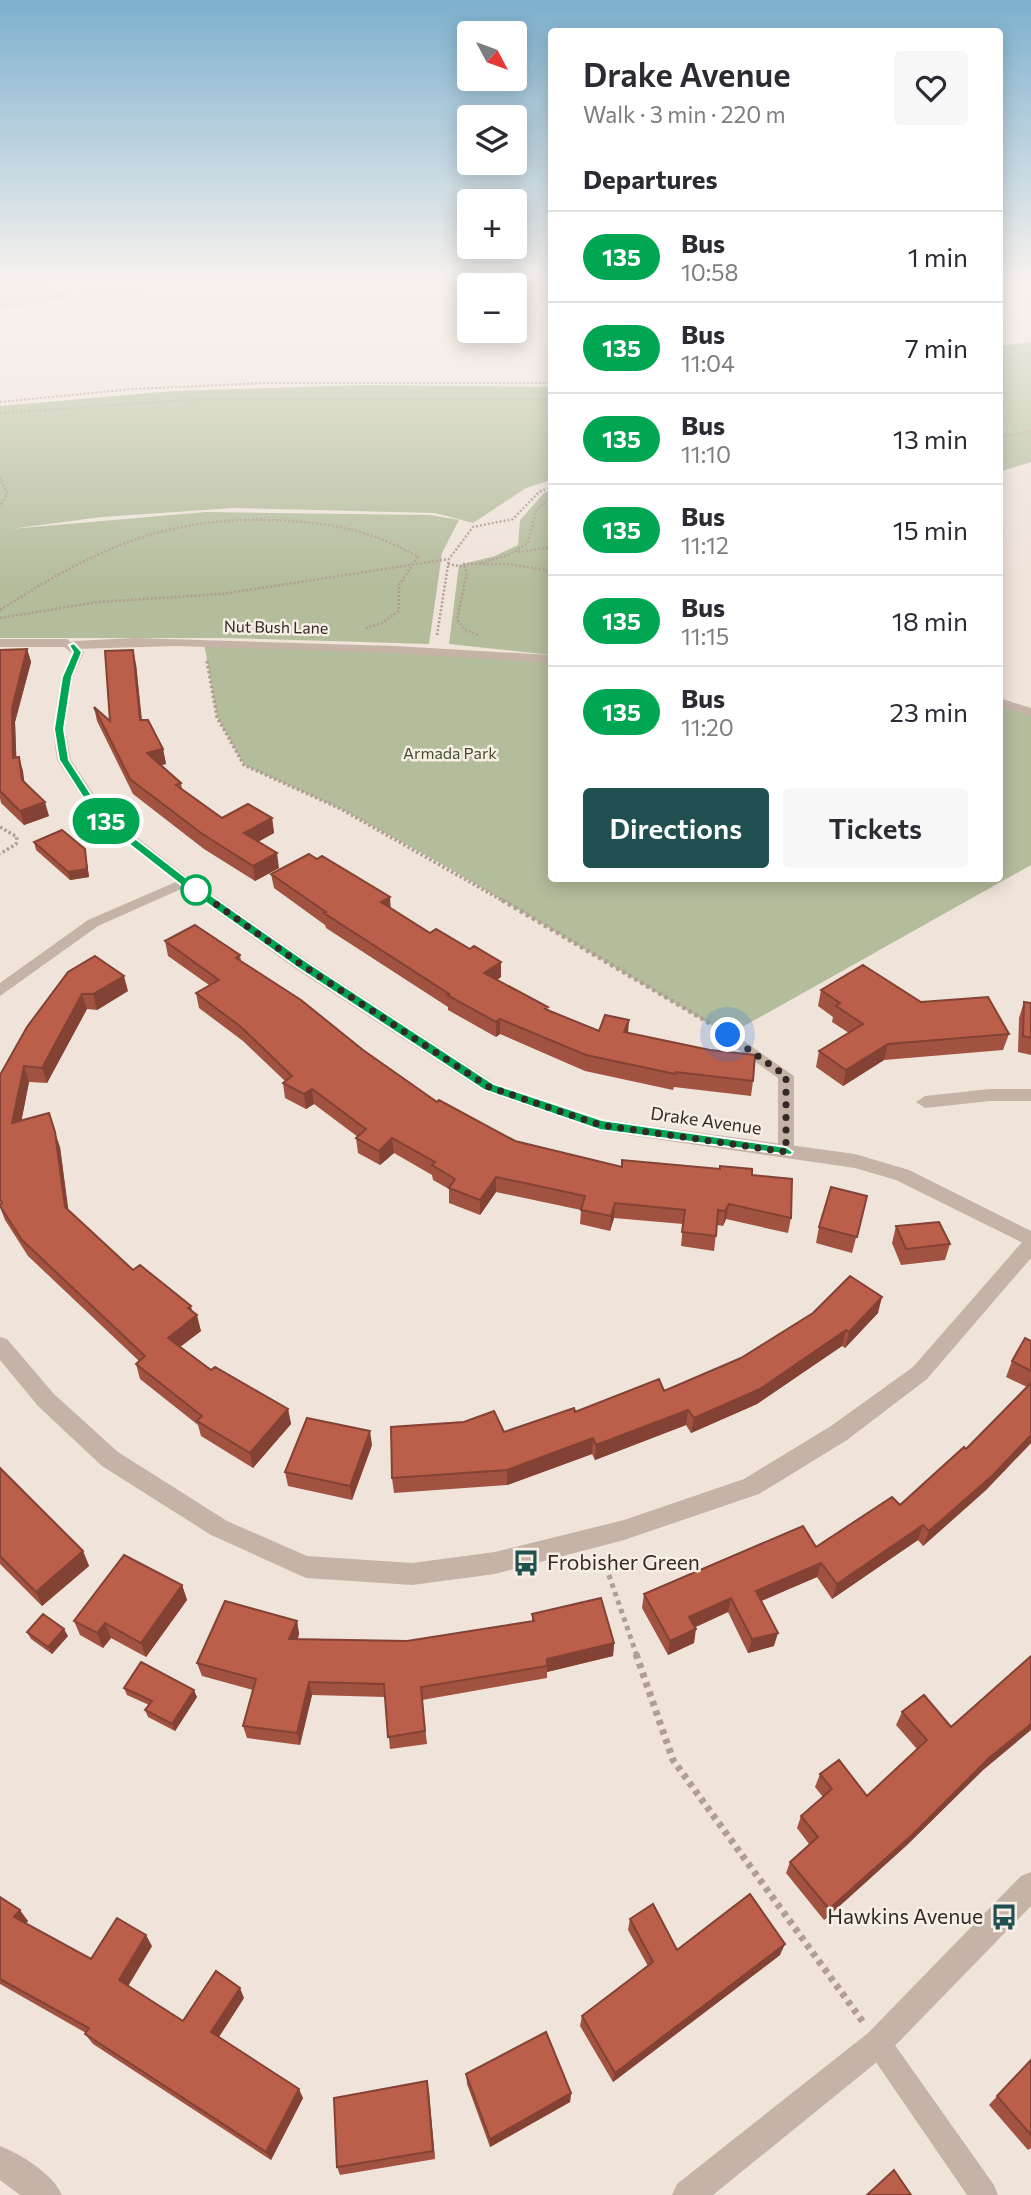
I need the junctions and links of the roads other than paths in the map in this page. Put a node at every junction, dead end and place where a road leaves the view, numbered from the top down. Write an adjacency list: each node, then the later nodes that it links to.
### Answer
1 (0, 643): 2 (street, Nut Bush Lane)
2 (74, 645): 3 (street, Nut Bush Lane); 6 (street, Drake Avenue)
3 (548, 659)
4 (1003, 703): 5 (street)
5 (1031, 712)
6 (185, 882): 7 (street); 11 (street, Drake Avenue)
7 (0, 991)
8 (728, 1035): 11 (lane)
9 (1031, 1095): 10 (street)
10 (925, 1102)
11 (786, 1152): 12 (street, Drake Avenue)
12 (1031, 1243): 13 (street)
13 (0, 1345)
14 (1031, 1886): 15 (street)
15 (878, 2043): 18 (street); 19 (lane)
16 (0, 2161): 17 (street)
17 (46, 2195)
18 (688, 2195)
19 (984, 2195)

